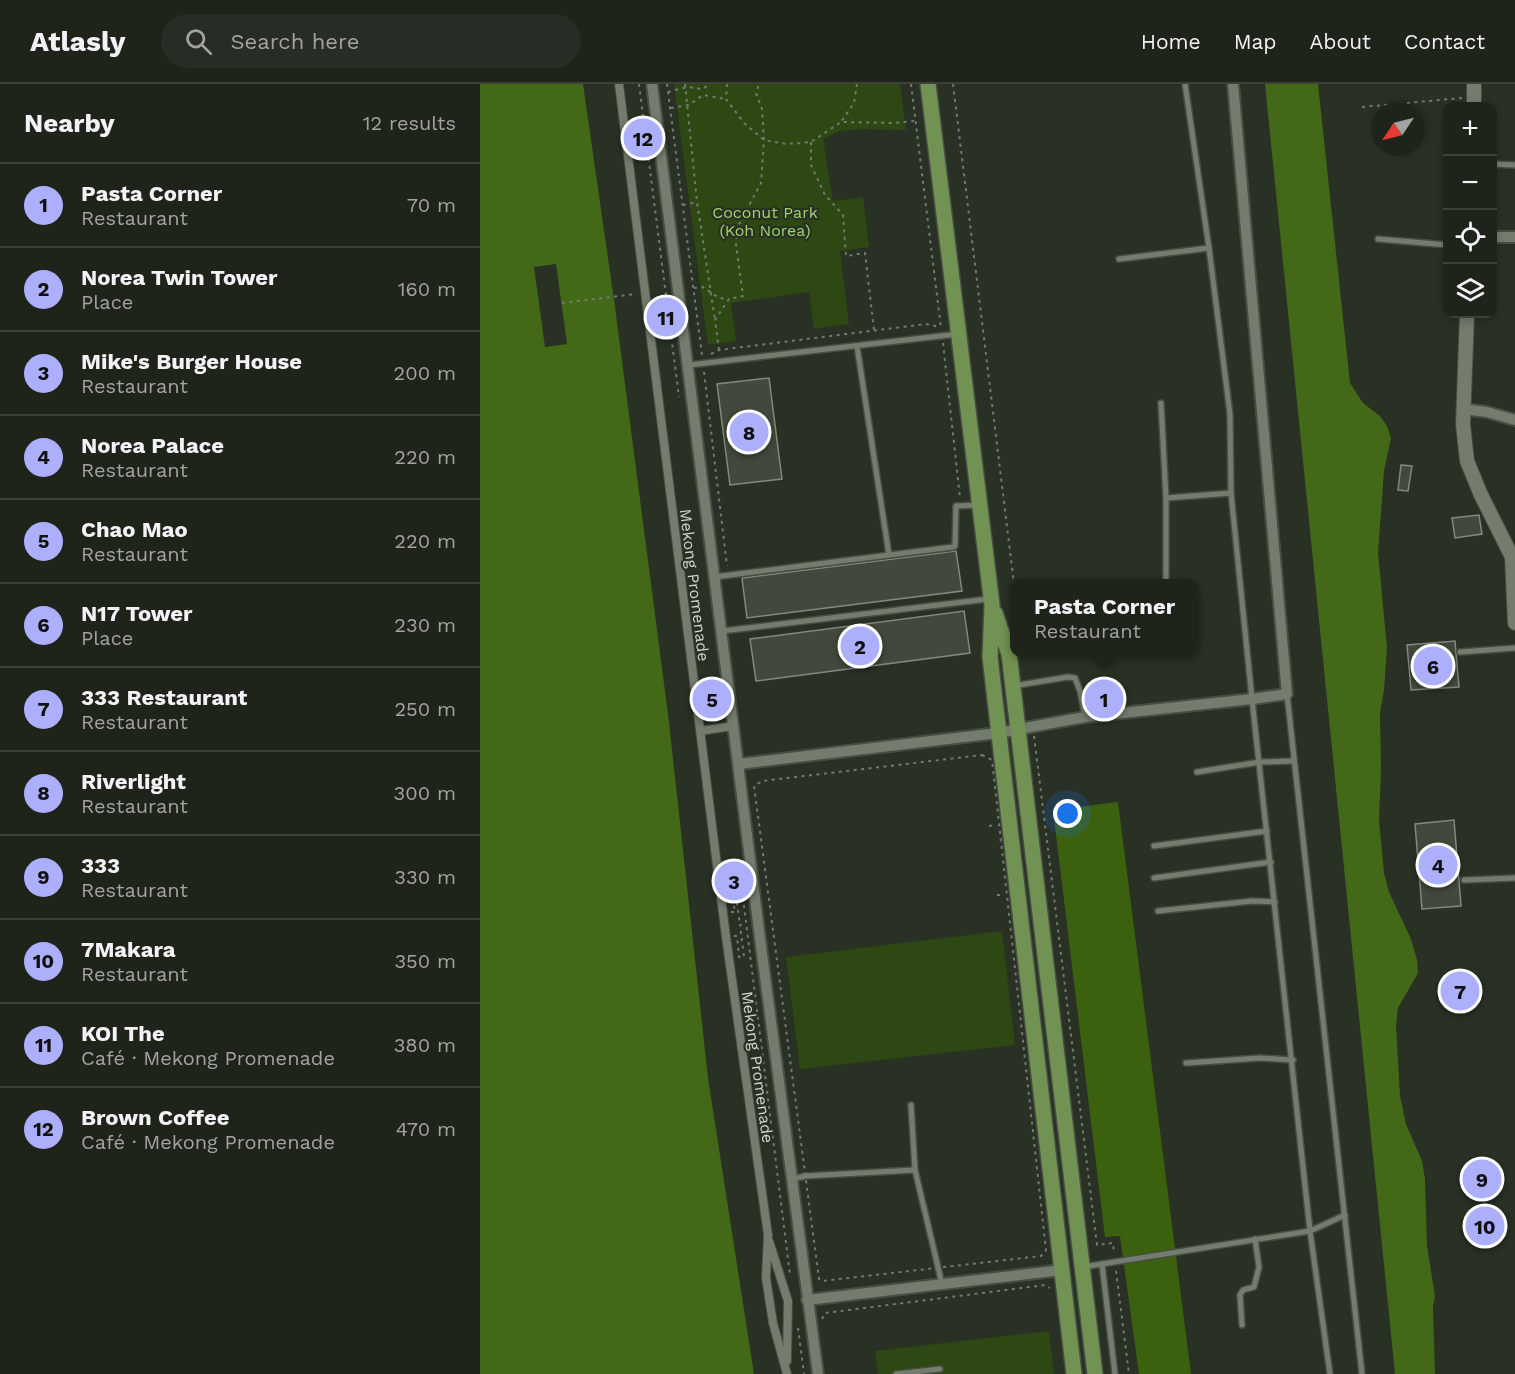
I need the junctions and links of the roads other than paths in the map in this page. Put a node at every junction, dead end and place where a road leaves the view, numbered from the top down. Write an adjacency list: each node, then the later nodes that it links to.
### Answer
1 (619, 84): 38 (street, Mekong Promenade)
2 (652, 84): 17 (street)
3 (928, 84): 15 (main road)
4 (1185, 84): 12 (lane)
5 (1233, 84): 33 (street)
6 (1497, 165): 7 (lane)
7 (1515, 165)
8 (1497, 237): 9 (street)
9 (1515, 237)
10 (1378, 239): 11 (lane)
11 (1443, 245)
12 (1209, 248): 13 (lane); 21 (lane)
13 (1119, 259)
14 (1467, 318): 19 (street)
15 (958, 334): 16 (lane); 23 (main road)
16 (857, 346): 17 (lane); 24 (lane)
17 (689, 365): 25 (street)
18 (1161, 403): 22 (lane)
19 (1463, 409): 20 (street); 28 (street)
20 (1515, 420)
21 (1231, 493): 22 (lane); 34 (lane)
22 (1166, 498): 26 (lane)
23 (979, 505): 24 (lane); 27 (main road)
24 (889, 555): 25 (lane)
25 (714, 577): 29 (street)
26 (1166, 579)
27 (991, 602): 29 (lane); 32 (main road); 39 (main road)
28 (1515, 623)
29 (722, 631): 36 (street)
30 (1515, 648): 31 (lane)
31 (1460, 652)
32 (1013, 686): 35 (lane); 37 (main road)
33 (1287, 694): 34 (street); 40 (lane)
34 (1252, 699): 35 (street); 41 (lane)
35 (1085, 717): 37 (street)
36 (733, 726): 38 (street); 42 (street)
37 (1025, 729): 39 (street); 62 (main road)
38 (700, 731): 59 (street, Mekong Promenade)
39 (998, 733): 42 (street); 63 (main road)
40 (1294, 761): 41 (lane); 57 (lane)
41 (1260, 762): 43 (lane); 44 (lane)
42 (739, 764): 56 (street)
43 (1197, 772)
44 (1267, 831): 45 (lane); 46 (lane)
45 (1154, 846)
46 (1271, 862): 47 (lane); 50 (lane)
47 (1154, 878)
48 (1515, 878): 49 (lane)
49 (1464, 880)
50 (1275, 902): 51 (lane); 52 (lane)
51 (1158, 911)
52 (1293, 1059): 53 (lane); 58 (lane)
53 (1186, 1063)
54 (911, 1105): 55 (lane)
55 (915, 1170): 56 (lane); 64 (lane)
56 (791, 1179): 65 (street)
57 (1345, 1215): 58 (lane); 75 (lane)
58 (1310, 1231): 60 (lane); 74 (lane)
59 (768, 1235): 68 (street, Mekong Promenade); 68 (street)
60 (1255, 1239): 61 (lane); 66 (lane)
61 (1102, 1264): 62 (lane); 73 (lane)
62 (1082, 1267): 72 (main road)
63 (1062, 1270): 64 (street); 71 (main road)
64 (942, 1284): 65 (street)
65 (807, 1300): 69 (street)
66 (1242, 1325)
67 (940, 1369): 70 (lane)
68 (787, 1371)
69 (818, 1374)
70 (896, 1374)
71 (1074, 1374)
72 (1095, 1374)
73 (1115, 1374)
74 (1330, 1374)
75 (1362, 1374)

